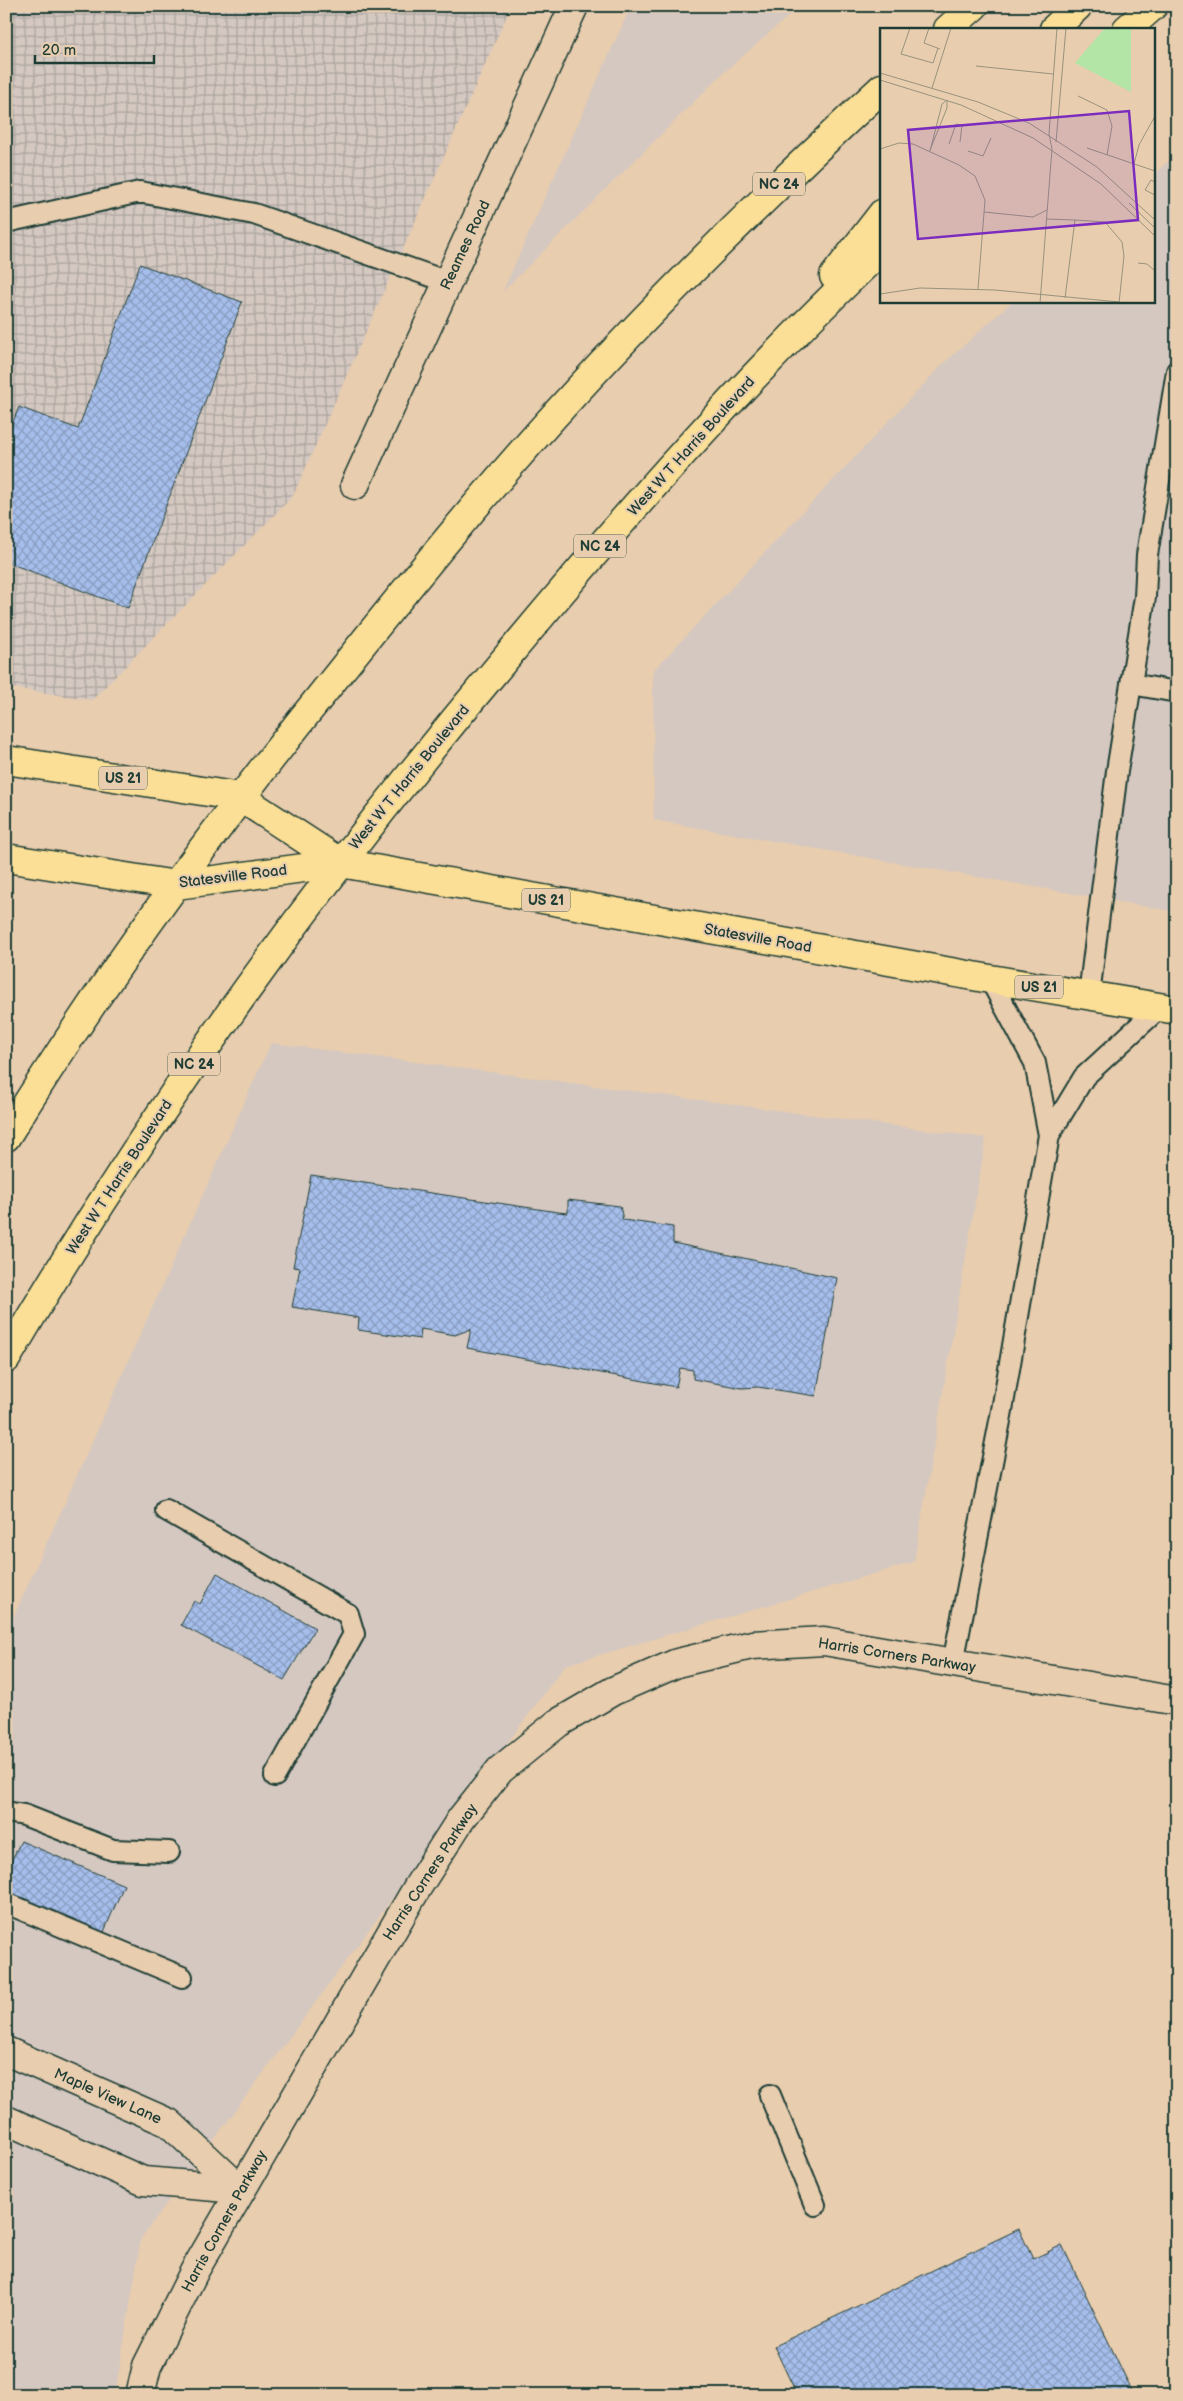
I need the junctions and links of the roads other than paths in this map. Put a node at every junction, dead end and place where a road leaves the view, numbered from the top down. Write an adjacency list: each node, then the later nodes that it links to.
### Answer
1 (574, 6): 12 (street, Reames Road)
2 (974, 6): 5 (main road)
3 (1078, 6): 6 (main road)
4 (1153, 6): 7 (main road)
5 (949, 28)
6 (1055, 28)
7 (1127, 28)
8 (880, 90): 19 (main road, NC 24)
9 (880, 217): 13 (main road)
10 (6, 222): 12 (lane)
11 (880, 251): 13 (main road, West W T Harris Boulevard / NC 24)
12 (448, 282): 15 (street, Reames Road)
13 (764, 366): 21 (main road, West W T Harris Boulevard / NC 24)
14 (1177, 371): 16 (lane)
15 (355, 484)
16 (1130, 684): 17 (lane); 24 (lane)
17 (1177, 692)
18 (6, 760): 19 (main road, Statesville Road / US 21)
19 (240, 797): 21 (main road, Statesville Road / US 21); 22 (main road, NC 24)
20 (6, 858): 22 (main road, Statesville Road / US 21)
21 (340, 863): 22 (main road, Statesville Road / US 21); 23 (main road, Statesville Road / US 21); 28 (main road, West W T Harris Boulevard / NC 24)
22 (176, 884): 27 (main road, NC 24)
23 (990, 979): 24 (main road, Statesville Road / US 21); 26 (lane)
24 (1089, 995): 25 (main road, Statesville Road / US 21)
25 (1168, 1008): 26 (lane)
26 (1048, 1135): 30 (lane)
27 (6, 1137)
28 (6, 1359)
29 (166, 1510): 32 (lane)
30 (953, 1663): 31 (street, Harris Corners Parkway); 40 (street, Harris Corners Parkway)
31 (1177, 1701)
32 (275, 1776)
33 (6, 1812): 34 (lane)
34 (169, 1852)
35 (6, 1903): 36 (lane)
36 (182, 1977)
37 (6, 2051): 40 (street, Maple View Lane)
38 (770, 2095): 41 (lane)
39 (6, 2120): 40 (street)
40 (240, 2190): 42 (street, Harris Corners Parkway)
41 (815, 2206)
42 (140, 2395)

